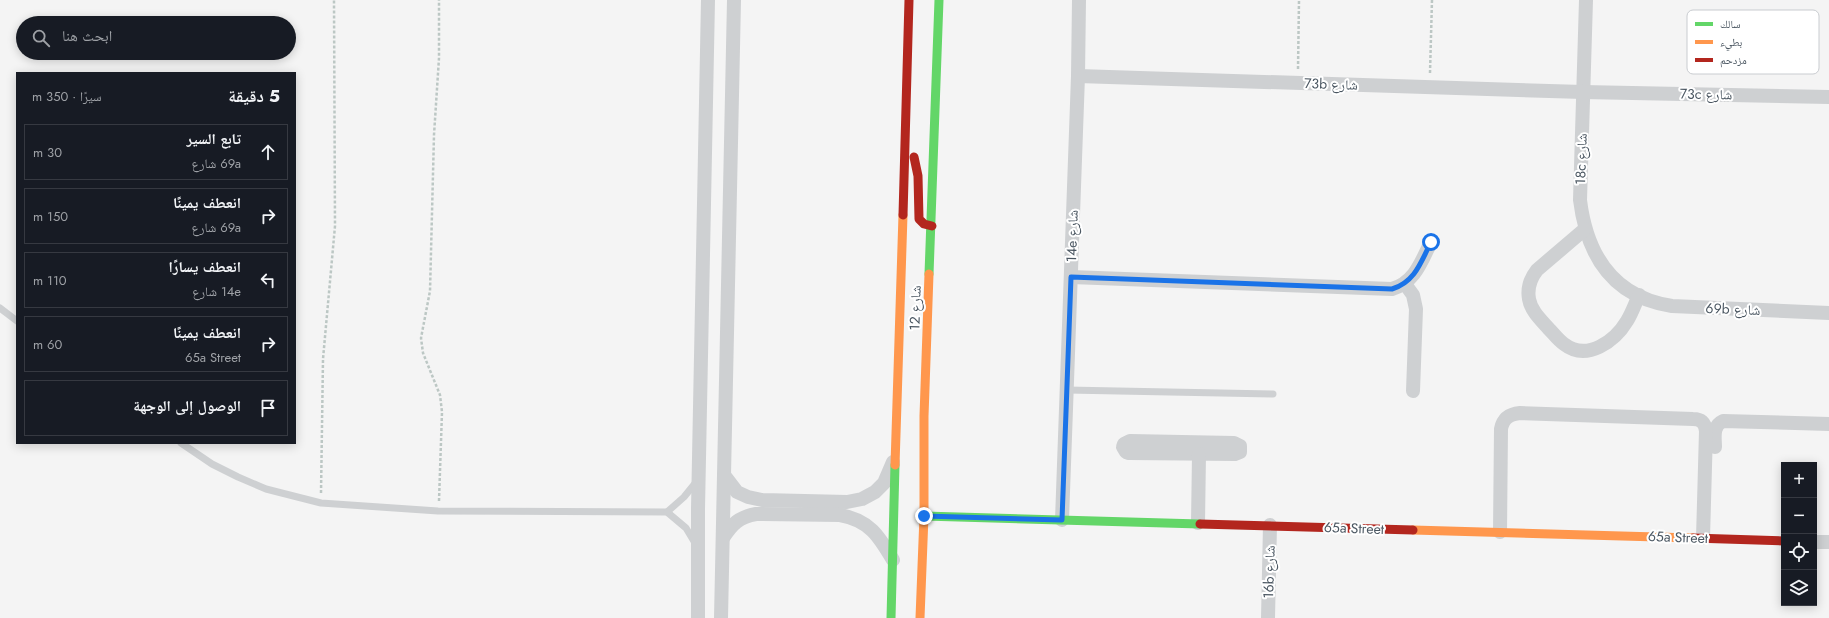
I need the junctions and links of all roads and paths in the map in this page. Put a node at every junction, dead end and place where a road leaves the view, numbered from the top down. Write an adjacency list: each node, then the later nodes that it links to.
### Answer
1 (334, 0): 39 (path)
2 (439, 0): 40 (path)
3 (708, 0): 38 (street)
4 (734, 0): 37 (street)
5 (909, 0): 16 (street, شارع 12)
6 (939, 0): 17 (street, شارع 12)
7 (1079, 0): 11 (street, 14e شارع)
8 (1299, 0): 12 (path)
9 (1432, 0): 13 (path)
10 (1586, 0): 14 (street, 18c شارع)
11 (1078, 76): 12 (street, 73b شارع); 20 (street, 14e شارع)
12 (1298, 83): 13 (street, 73b شارع)
13 (1430, 87): 14 (street, 73b شارع)
14 (1584, 92): 15 (street, 73c شارع); 18 (street, 18c شارع)
15 (1829, 97)
16 (906, 140): 17 (street); 23 (street, شارع 12)
17 (932, 226): 32 (street, شارع 12)
18 (1585, 230): 22 (street, 18c شارع); 22 (street)
19 (1431, 242): 21 (street)
20 (1071, 277): 21 (street); 29 (street, 14e شارع)
21 (1405, 284): 30 (street)
22 (1639, 295): 26 (street, 69b شارع)
23 (901, 302): 24 (street); 35 (street, شارع 12)
24 (912, 305)
25 (0, 308): 27 (lane)
26 (1829, 312)
27 (16, 320)
28 (915, 385): 32 (street)
29 (1067, 390): 31 (lane); 43 (street, 14e شارع)
30 (1413, 391)
31 (1273, 394)
32 (924, 416): 42 (street, شارع 12)
33 (1829, 424): 48 (street)
34 (182, 444): 39 (lane)
35 (896, 450): 37 (street); 53 (street, شارع 12)
36 (1199, 454): 36 (street); 44 (street)
37 (724, 475): 47 (street)
38 (698, 479): 41 (lane); 52 (street)
39 (321, 503): 40 (lane)
40 (438, 511): 41 (lane)
41 (667, 512): 52 (lane)
42 (924, 516): 43 (street, 65a Street); 57 (street, شارع 12)
43 (1062, 520): 44 (street, 65a Street)
44 (1198, 523): 45 (street, 65a Street)
45 (1270, 525): 46 (street, 65a Street); 58 (street, 16b شارع)
46 (1500, 532): 48 (street, 65a Street); 48 (street)
47 (723, 538): 53 (street); 55 (street)
48 (1708, 538): 49 (street, 65a Street)
49 (1781, 541)
50 (1817, 542): 51 (street)
51 (1829, 542)
52 (698, 550): 54 (street)
53 (893, 560): 56 (street, شارع 12)
54 (698, 618)
55 (721, 618)
56 (891, 618)
57 (920, 618)
58 (1268, 618)

